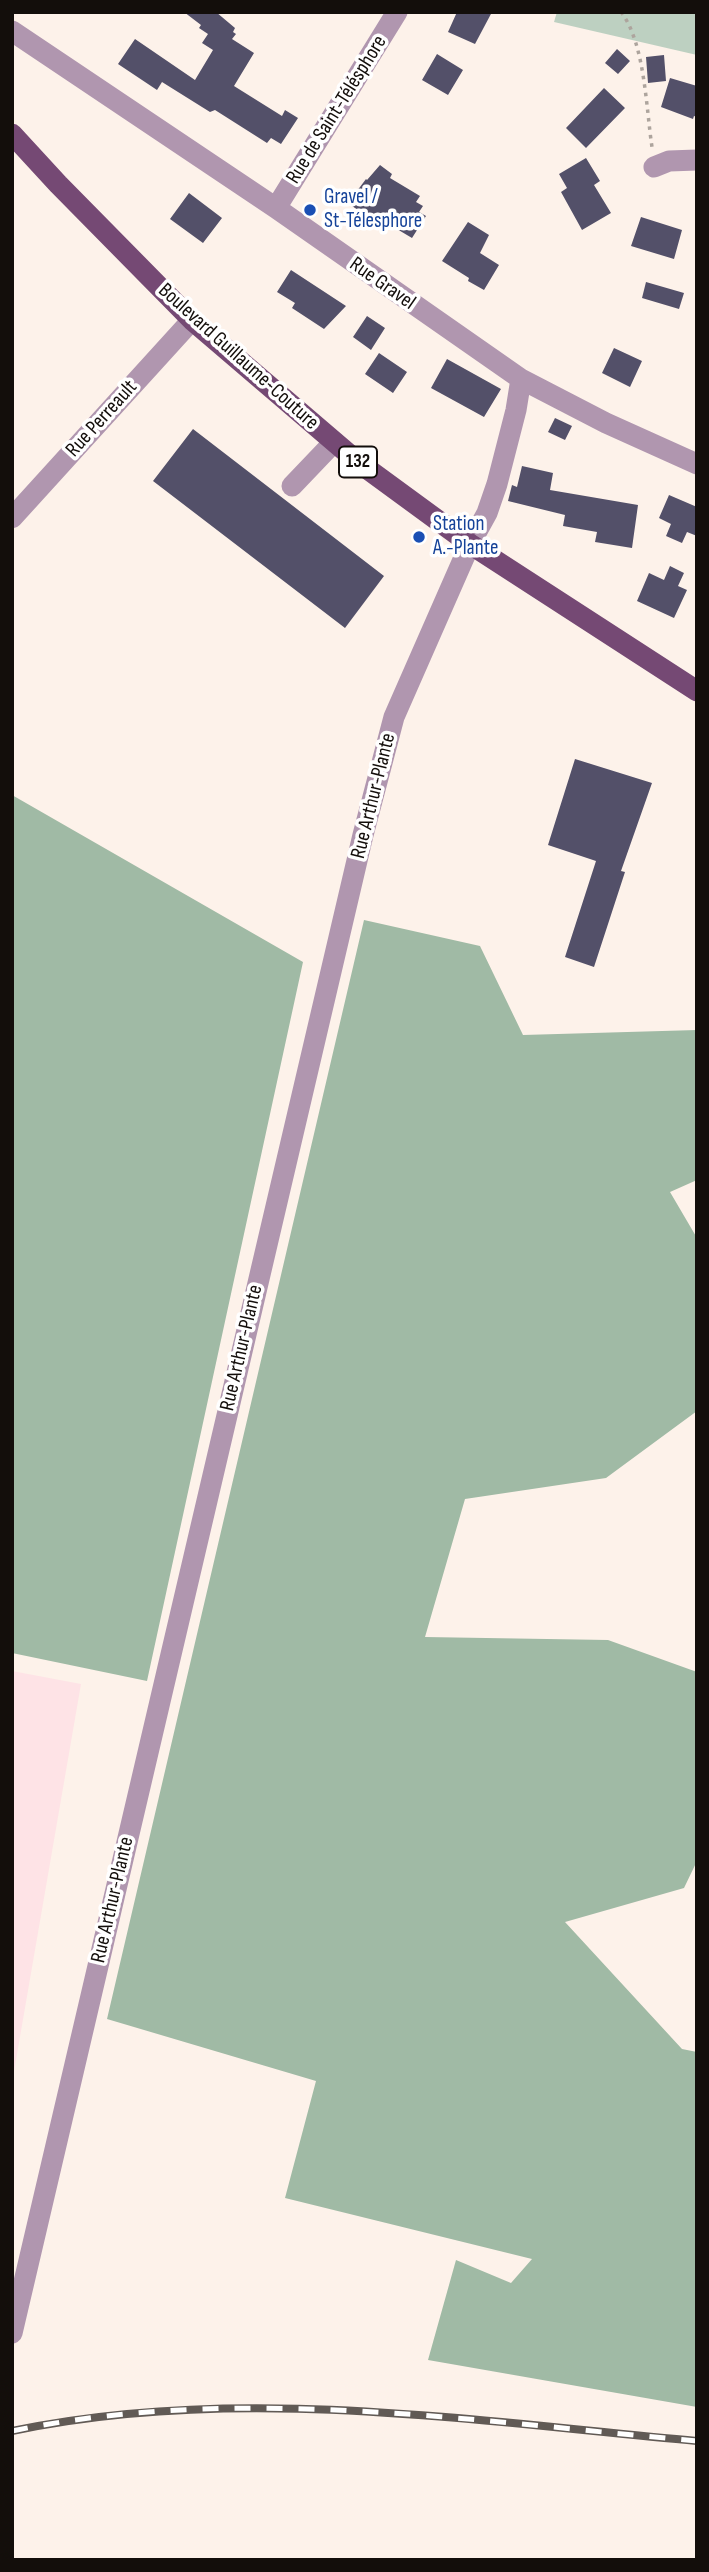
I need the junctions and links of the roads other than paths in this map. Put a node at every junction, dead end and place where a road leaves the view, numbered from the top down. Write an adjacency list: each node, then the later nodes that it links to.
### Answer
1 (397, 12): 6 (street, Rue de Saint-Télésphore)
2 (12, 31): 6 (street, Rue Gravel)
3 (12, 134): 7 (main road, Boulevard Guillaume-Couture / 132)
4 (697, 160): 5 (street)
5 (654, 167)
6 (276, 208): 8 (street, Rue Gravel)
7 (192, 320): 9 (main road, Boulevard Guillaume-Couture / 132); 12 (street, Rue Perreault)
8 (521, 379): 10 (street, Rue Gravel); 13 (street, Rue Arthur-Plante)
9 (334, 442): 11 (street); 13 (main road, Boulevard Guillaume-Couture / 132)
10 (697, 464)
11 (292, 486)
12 (12, 518)
13 (470, 544): 14 (main road, Boulevard Guillaume-Couture / 132); 15 (street, Rue Arthur-Plante)
14 (697, 691)
15 (12, 2333)

